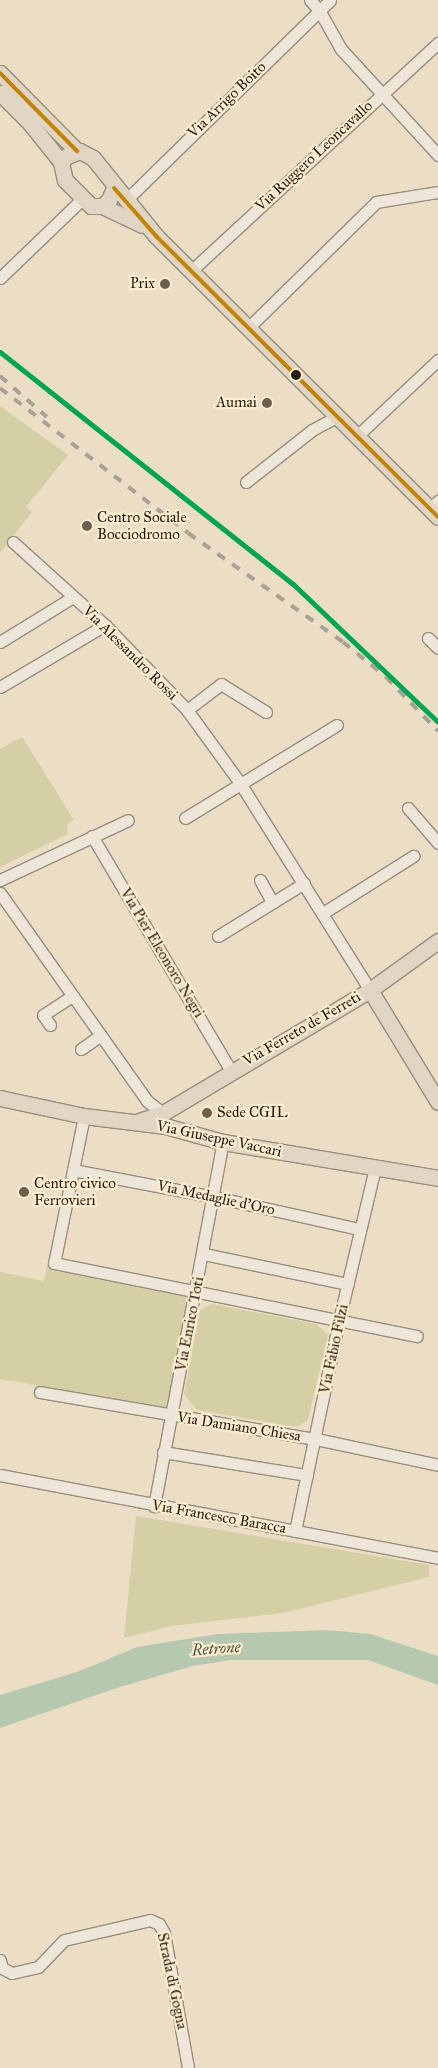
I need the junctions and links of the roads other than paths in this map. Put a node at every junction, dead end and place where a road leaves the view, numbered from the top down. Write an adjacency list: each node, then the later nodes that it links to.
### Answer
1 (310, 0): 3 (street)
2 (330, 0): 3 (street, Via Arrigo Boito)
3 (320, 10): 7 (street); 14 (street, Via Arrigo Boito)
4 (438, 43): 7 (street, Via Ruggero Leoncavallo)
5 (0, 73): 8 (main road)
6 (0, 93): 10 (main road)
7 (382, 94): 9 (street); 17 (street, Via Ruggero Leoncavallo)
8 (77, 151): 10 (main road); 11 (main road)
9 (438, 155)
10 (61, 162): 13 (main road)
11 (114, 188): 14 (main road); 15 (main road)
12 (438, 192): 19 (street)
13 (78, 195): 15 (main road); 18 (street)
14 (125, 201): 16 (main road)
15 (102, 206): 16 (main road)
16 (148, 228): 17 (main road)
17 (192, 270): 19 (main road)
18 (0, 278)
19 (249, 327): 21 (main road)
20 (438, 360): 22 (street)
21 (338, 416): 22 (main road); 23 (street)
22 (358, 435): 24 (main road)
23 (246, 482)
24 (435, 509)
25 (13, 542): 26 (street, Via Alessandro Rossi)
26 (72, 597): 27 (street, Via Alessandro Rossi); 29 (street, Via Alessandro Rossi)
27 (105, 625): 31 (street); 32 (street, Via Alessandro Rossi)
28 (428, 638): 30 (street)
29 (0, 642)
30 (438, 648)
31 (0, 688)
32 (187, 710): 33 (street, Via Alessandro Rossi); 35 (street, Via Alessandro Rossi)
33 (266, 712)
34 (337, 725): 35 (street)
35 (240, 783): 37 (street); 44 (street, Via Alessandro Rossi)
36 (408, 808): 40 (street)
37 (185, 818)
38 (128, 820): 39 (street)
39 (92, 836): 42 (street); 55 (street, Via Pier Eleonoro Negri)
40 (438, 843)
41 (413, 856): 47 (street)
42 (0, 880)
43 (260, 880): 46 (street)
44 (304, 883): 46 (street); 47 (street, Via Alessandro Rossi)
45 (0, 892): 51 (street)
46 (273, 903): 48 (street)
47 (323, 913): 50 (street, Via Alessandro Rossi)
48 (218, 936)
49 (438, 941): 50 (main road, Via Ferreto de Ferreti)
50 (370, 990): 55 (main road, Via Ferreto de Ferreti); 56 (main road, Via Alessandro Rossi)
51 (72, 996): 52 (street); 53 (street)
52 (50, 1025)
53 (101, 1035): 54 (street); 60 (street)
54 (80, 1049)
55 (231, 1070): 60 (main road, Via Ferreto de Ferreti)
56 (433, 1083): 58 (main road, Via Alessandro Rossi)
57 (0, 1098): 59 (main road, Via Giuseppe Vaccari)
58 (438, 1102)
59 (84, 1116): 61 (main road, Via Giuseppe Vaccari); 64 (street)
60 (164, 1120): 61 (main road, Via Ferreto de Ferreti); 62 (main road, Via Giuseppe Vaccari)
61 (135, 1122)
62 (223, 1142): 63 (main road, Via Giuseppe Vaccari); 66 (street, Via Enrico Toti)
63 (375, 1168): 65 (main road, Via Giuseppe Vaccari); 67 (street, Via Fabio Filzi)
64 (73, 1170): 66 (street, Via Medaglie d'Oro); 70 (street)
65 (438, 1178)
66 (215, 1196): 67 (street, Via Medaglie d'Oro); 68 (street, Via Enrico Toti)
67 (359, 1229): 69 (street, Via Fabio Filzi)
68 (204, 1254): 69 (street); 70 (street, Via Enrico Toti)
69 (348, 1284): 71 (street, Via Fabio Filzi)
70 (196, 1291): 71 (street); 74 (street, Via Enrico Toti)
71 (339, 1320): 72 (street); 75 (street, Via Fabio Filzi)
72 (417, 1336)
73 (40, 1392): 74 (street, Via Damiano Chiesa)
74 (171, 1416): 75 (street, Via Damiano Chiesa); 76 (street, Via Enrico Toti)
75 (316, 1439): 77 (street, Via Damiano Chiesa); 79 (street, Via Fabio Filzi)
76 (163, 1452): 79 (street); 80 (street, Via Enrico Toti)
77 (438, 1465)
78 (0, 1473): 80 (street, Via Francesco Baracca)
79 (308, 1475): 81 (street, Via Fabio Filzi)
80 (154, 1506): 81 (street, Via Francesco Baracca)
81 (295, 1531): 82 (street, Via Francesco Baracca)
82 (438, 1558)
83 (0, 1960): 84 (street, Strada di Gogna)
84 (188, 2068)

